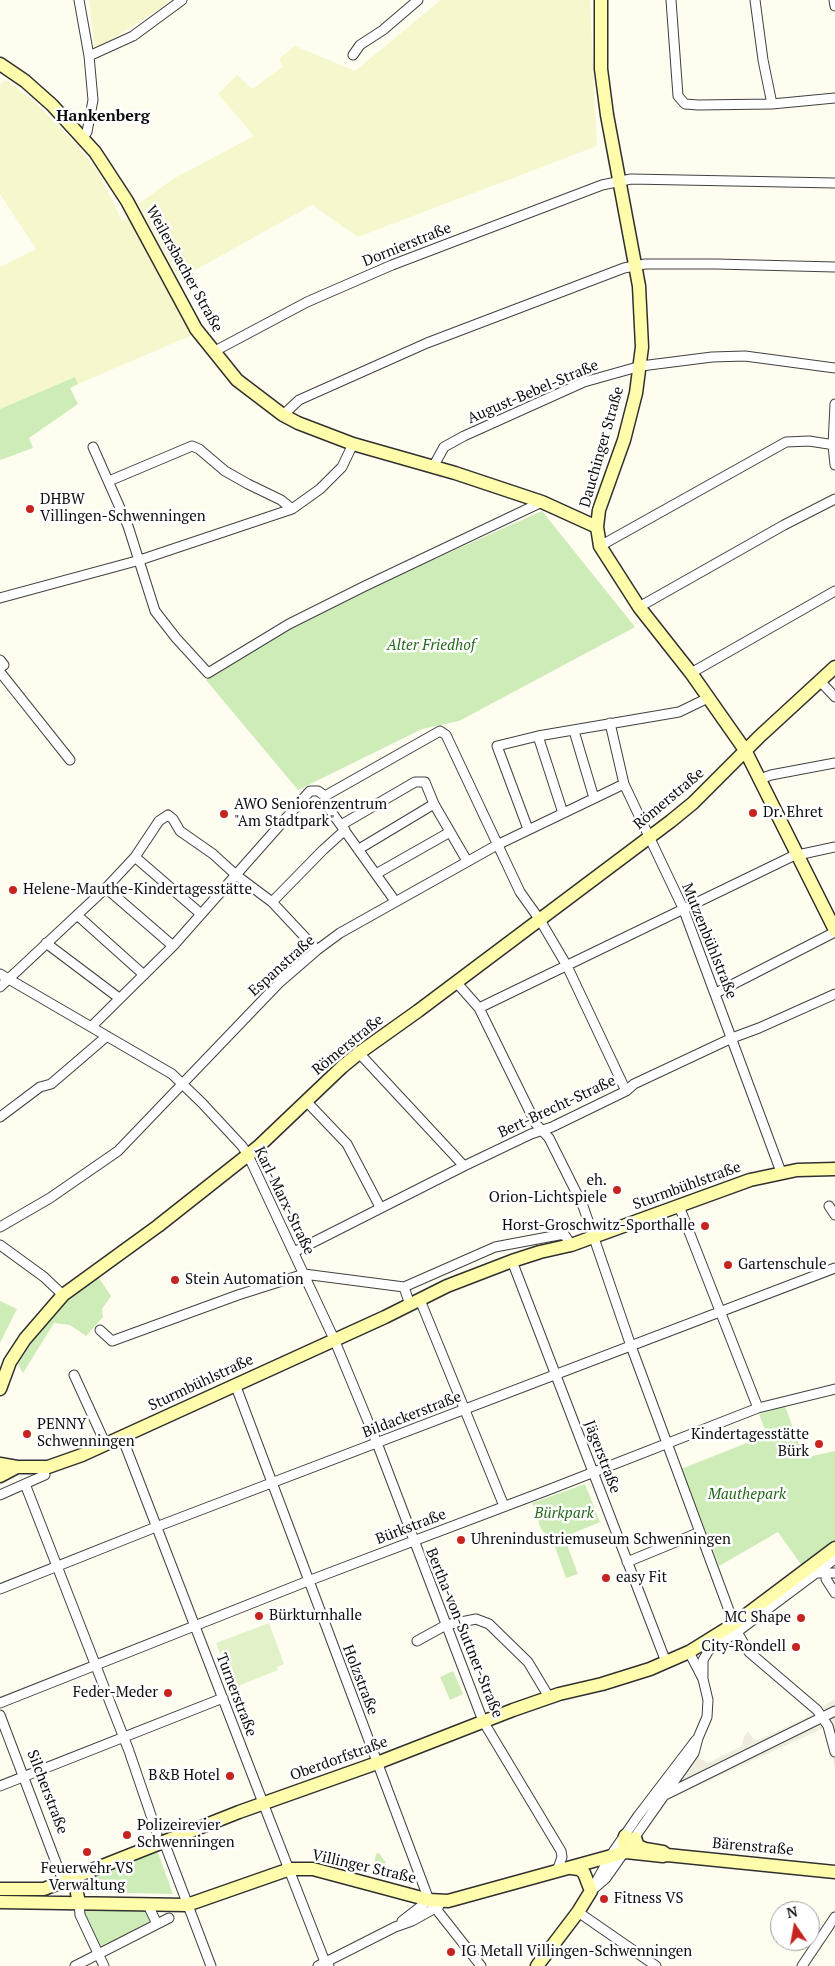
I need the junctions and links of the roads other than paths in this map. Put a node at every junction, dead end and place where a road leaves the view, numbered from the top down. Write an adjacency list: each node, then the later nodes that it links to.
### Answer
1 (79, 0): 10 (street)
2 (182, 0): 10 (street)
3 (418, 0): 9 (street)
4 (601, 0): 15 (main road, Dauchinger Straße)
5 (671, 0): 13 (street)
6 (755, 0): 13 (street)
7 (834, 0): 8 (street)
8 (835, 6)
9 (353, 55)
10 (89, 56): 14 (street)
11 (0, 64): 14 (main road, Weilersbacher Straße)
12 (835, 98): 13 (street)
13 (772, 104)
14 (82, 138): 19 (main road, Weilersbacher Straße)
15 (619, 181): 16 (street, Dornierstraße); 17 (main road, Dauchinger Straße); 19 (street, Dornierstraße)
16 (835, 184)
17 (636, 266): 18 (street); 20 (main road, Dauchinger Straße); 23 (street)
18 (835, 266)
19 (213, 352): 23 (main road, Weilersbacher Straße)
20 (641, 366): 21 (street, August-Bebel-Straße); 28 (street, August-Bebel-Straße); 33 (main road, Dauchinger Straße)
21 (835, 368)
22 (835, 404): 25 (street)
23 (283, 414): 24 (main road, Weilersbacher Straße)
24 (352, 444): 28 (main road, Weilersbacher Straße); 32 (street)
25 (834, 445): 27 (street); 34 (street)
26 (94, 447): 29 (street)
27 (835, 464)
28 (433, 467): 31 (main road, Weilersbacher Straße)
29 (109, 481): 32 (street); 35 (street)
30 (835, 499): 38 (street)
31 (542, 502): 33 (main road, Weilersbacher Straße); 35 (street)
32 (292, 509): 35 (street)
33 (597, 527): 34 (main road, Dauchinger Straße)
34 (600, 546): 38 (main road, Dauchinger Straße)
35 (140, 560): 37 (street)
36 (835, 591): 43 (street)
37 (0, 598)
38 (639, 607): 43 (main road, Dauchinger Straße)
39 (0, 660): 41 (street)
40 (835, 667): 44 (main road, Römerstraße)
41 (0, 668)
42 (0, 672): 51 (street)
43 (691, 673): 46 (main road, Dauchinger Straße)
44 (819, 680): 45 (street); 50 (main road, Römerstraße)
45 (835, 697)
46 (708, 698): 47 (street); 50 (main road, Dauchinger Straße)
47 (610, 723): 48 (street); 54 (street, Mutzenbühlstraße)
48 (574, 731): 49 (street); 56 (street)
49 (538, 736): 58 (street); 60 (street)
50 (745, 750): 53 (main road, Dauchinger Straße); 62 (main road, Römerstraße)
51 (70, 760)
52 (835, 763): 53 (street)
53 (760, 779): 66 (main road, Dauchinger Straße)
54 (624, 784): 56 (street, Espanstraße); 62 (street, Mutzenbühlstraße)
55 (325, 796): 59 (street); 63 (street); 70 (street)
56 (594, 798): 58 (street, Espanstraße)
57 (434, 804): 59 (street); 61 (street); 65 (street)
58 (563, 813): 60 (street, Espanstraße)
59 (343, 828): 65 (street); 73 (street)
60 (528, 829): 63 (street, Espanstraße)
61 (450, 832): 68 (street); 69 (street)
62 (650, 837): 74 (street, Mutzenbühlstraße); 77 (main road, Römerstraße)
63 (497, 845): 68 (street, Espanstraße); 77 (street)
64 (835, 847): 66 (street)
65 (359, 849): 69 (street)
66 (798, 853): 74 (street); 78 (main road, Dauchinger Straße)
67 (135, 856): 70 (street); 71 (street); 75 (street)
68 (467, 861): 72 (street, Espanstraße)
69 (376, 874): 72 (street)
70 (236, 875): 73 (street); 75 (street)
71 (106, 888): 76 (street); 80 (street)
72 (395, 901): 81 (street, Espanstraße)
73 (272, 902): 81 (street)
74 (683, 908): 82 (street); 88 (street, Mutzenbühlstraße)
75 (201, 914): 80 (street)
76 (77, 915): 79 (street); 84 (street)
77 (540, 920): 82 (street); 86 (main road, Römerstraße)
78 (835, 931): 88 (street)
79 (46, 943): 85 (street); 90 (street)
80 (173, 946): 84 (street)
81 (317, 950): 96 (street, Espanstraße)
82 (567, 966): 91 (street); 97 (street)
83 (0, 974): 85 (street, Karl-Marx-Straße)
84 (144, 975): 90 (street)
85 (9, 979): 87 (street); 92 (street, Karl-Marx-Straße)
86 (456, 982): 91 (street); 95 (main road, Römerstraße)
87 (0, 987)
88 (716, 993): 94 (street, Mutzenbühlstraße)
89 (835, 994): 94 (street, Bert-Brecht-Straße)
90 (119, 998): 92 (street)
91 (479, 1008): 100 (street)
92 (91, 1027): 93 (street, Karl-Marx-Straße)
93 (107, 1036): 96 (street, Karl-Marx-Straße); 99 (street)
94 (732, 1038): 97 (street, Bert-Brecht-Straße); 104 (street, Mutzenbühlstraße)
95 (359, 1053): 98 (main road, Römerstraße); 102 (street)
96 (183, 1084): 101 (street, Karl-Marx-Straße); 109 (street, Espanstraße)
97 (626, 1091): 100 (street, Bert-Brecht-Straße)
98 (307, 1102): 101 (main road, Römerstraße); 107 (street)
99 (0, 1117)
100 (541, 1130): 102 (street, Bert-Brecht-Straße); 110 (street)
101 (248, 1155): 113 (street, Karl-Marx-Straße); 118 (main road, Römerstraße)
102 (464, 1166): 107 (street, Bert-Brecht-Straße)
103 (835, 1169): 104 (main road, Sturmbühlstraße)
104 (781, 1172): 105 (main road, Sturmbühlstraße)
105 (679, 1206): 110 (main road, Sturmbühlstraße); 120 (street)
106 (829, 1206): 108 (street)
107 (380, 1207): 113 (street, Bert-Brecht-Straße)
108 (835, 1215)
109 (0, 1227)
110 (592, 1237): 112 (main road, Sturmbühlstraße); 123 (street)
111 (0, 1245): 118 (street)
112 (571, 1245): 114 (main road, Sturmbühlstraße); 117 (street)
113 (294, 1252): 116 (street, Karl-Marx-Straße)
114 (512, 1261): 119 (main road, Sturmbühlstraße); 124 (street, Jägerstraße)
115 (835, 1268): 120 (street, Bildackerstraße)
116 (304, 1274): 117 (street); 121 (street); 122 (street, Karl-Marx-Straße)
117 (404, 1287): 119 (street)
118 (63, 1295): 127 (main road, Römerstraße)
119 (415, 1302): 122 (main road, Sturmbühlstraße); 130 (street)
120 (720, 1312): 123 (street, Bildackerstraße); 129 (street)
121 (100, 1330)
122 (334, 1339): 126 (main road, Sturmbühlstraße); 132 (street, Bertha-von-Suttner-Straße)
123 (631, 1346): 124 (street, Bildackerstraße); 133 (street)
124 (556, 1374): 130 (street, Bildackerstraße); 137 (street, Jägerstraße)
125 (74, 1375): 134 (street)
126 (235, 1384): 131 (main road, Sturmbühlstraße); 140 (street, Holzstraße)
127 (0, 1389)
128 (835, 1389): 129 (street, Bürkstraße)
129 (758, 1408): 133 (street, Bürkstraße)
130 (466, 1409): 132 (street, Bildackerstraße); 143 (street)
131 (122, 1437): 134 (main road, Sturmbühlstraße); 144 (street, Turnerstraße)
132 (377, 1443): 140 (street, Bildackerstraße); 146 (street, Bertha-von-Suttner-Straße)
133 (667, 1444): 137 (street, Bürkstraße); 145 (street)
134 (106, 1445): 136 (main road, Sturmbühlstraße)
135 (0, 1464): 136 (main road, Sturmbühlstraße)
136 (17, 1467): 139 (main road)
137 (593, 1473): 143 (street, Bürkstraße); 149 (street, Jägerstraße)
138 (45, 1475): 141 (street)
139 (0, 1476)
140 (272, 1483): 144 (street, Bildackerstraße); 154 (street, Holzstraße)
141 (25, 1484): 142 (street); 150 (street)
142 (0, 1495)
143 (504, 1506): 146 (street, Bürkstraße)
144 (156, 1527): 150 (street, Bildackerstraße); 158 (street, Turnerstraße)
145 (700, 1532): 149 (street); 159 (street)
146 (413, 1541): 154 (street, Bürkstraße); 157 (street, Bertha-von-Suttner-Straße)
147 (835, 1548): 151 (main road, Oberdorfstraße)
148 (835, 1559): 151 (street)
149 (627, 1562): 162 (street, Jägerstraße)
150 (57, 1567): 155 (street, Bildackerstraße); 163 (street)
151 (812, 1571): 152 (street); 159 (main road, Oberdorfstraße)
152 (835, 1573)
153 (826, 1579): 156 (street)
154 (308, 1581): 158 (street, Bürkstraße); 175 (street, Holzstraße)
155 (0, 1589)
156 (835, 1593)
157 (446, 1625): 160 (street); 165 (street); 171 (street, Bertha-von-Suttner-Straße)
158 (195, 1627): 163 (street, Bürkstraße); 166 (street, Turnerstraße)
159 (735, 1628): 161 (main road, Oberdorfstraße); 164 (street); 170 (street)
160 (418, 1641)
161 (689, 1652): 162 (main road, Oberdorfstraße); 164 (street)
162 (666, 1662): 165 (main road, Oberdorfstraße)
163 (95, 1666): 167 (street, Bürkstraße); 172 (street)
164 (703, 1679): 173 (street)
165 (549, 1697): 171 (main road, Oberdorfstraße)
166 (223, 1698): 172 (street); 179 (street, Turnerstraße)
167 (0, 1703)
168 (835, 1711): 170 (street)
169 (0, 1715): 176 (street, Silcherstraße)
170 (823, 1718): 174 (street); 178 (street)
171 (483, 1721): 175 (main road, Oberdorfstraße); 186 (street, Bertha-von-Suttner-Straße)
172 (125, 1738): 176 (street); 181 (street)
173 (698, 1738): 178 (street); 180 (street)
174 (835, 1752)
175 (377, 1764): 179 (main road, Oberdorfstraße); 196 (street, Holzstraße)
176 (23, 1777): 177 (street); 189 (street, Silcherstraße)
177 (0, 1786)
178 (662, 1796): 180 (street)
179 (263, 1803): 181 (main road, Oberdorfstraße); 185 (street, Turnerstraße)
180 (630, 1837): 182 (main road); 183 (main road, Bärenstraße)
181 (159, 1844): 188 (main road, Oberdorfstraße); 195 (street)
182 (620, 1854): 183 (main road, Bärenstraße); 184 (main road, Villinger Straße); 192 (street)
183 (667, 1854): 187 (main road, Bärenstraße)
184 (571, 1868): 186 (main road, Villinger Straße); 192 (main road)
185 (290, 1869): 191 (main road, Villinger Straße); 195 (main road, Villinger Straße); 205 (street, Turnerstraße)
186 (557, 1871): 196 (main road, Villinger Straße)
187 (835, 1872)
188 (78, 1876): 189 (main road, Oberdorfstraße); 194 (main road)
189 (64, 1881): 190 (main road, Oberdorfstraße)
190 (0, 1889)
191 (402, 1891): 196 (main road, Villinger Straße); 199 (street)
192 (591, 1891): 198 (main road)
193 (0, 1902): 194 (main road, Villinger Straße)
194 (79, 1903): 197 (main road, Villinger Straße); 204 (street)
195 (188, 1904): 197 (main road, Villinger Straße); 208 (street)
196 (432, 1904): 199 (street); 203 (street); 209 (street, Holzstraße)
197 (148, 1905): 202 (street)
198 (578, 1912): 210 (main road); 211 (street)
199 (412, 1914): 203 (street)
200 (835, 1917): 212 (street)
201 (169, 1918): 202 (street)
202 (157, 1924): 204 (street)
203 (395, 1927): 205 (street)
204 (98, 1954): 206 (street); 207 (street)
205 (324, 1965)
206 (75, 1966)
207 (104, 1966)
208 (211, 1966)
209 (482, 1966)
210 (537, 1966)
211 (656, 1966)
212 (802, 1966)

